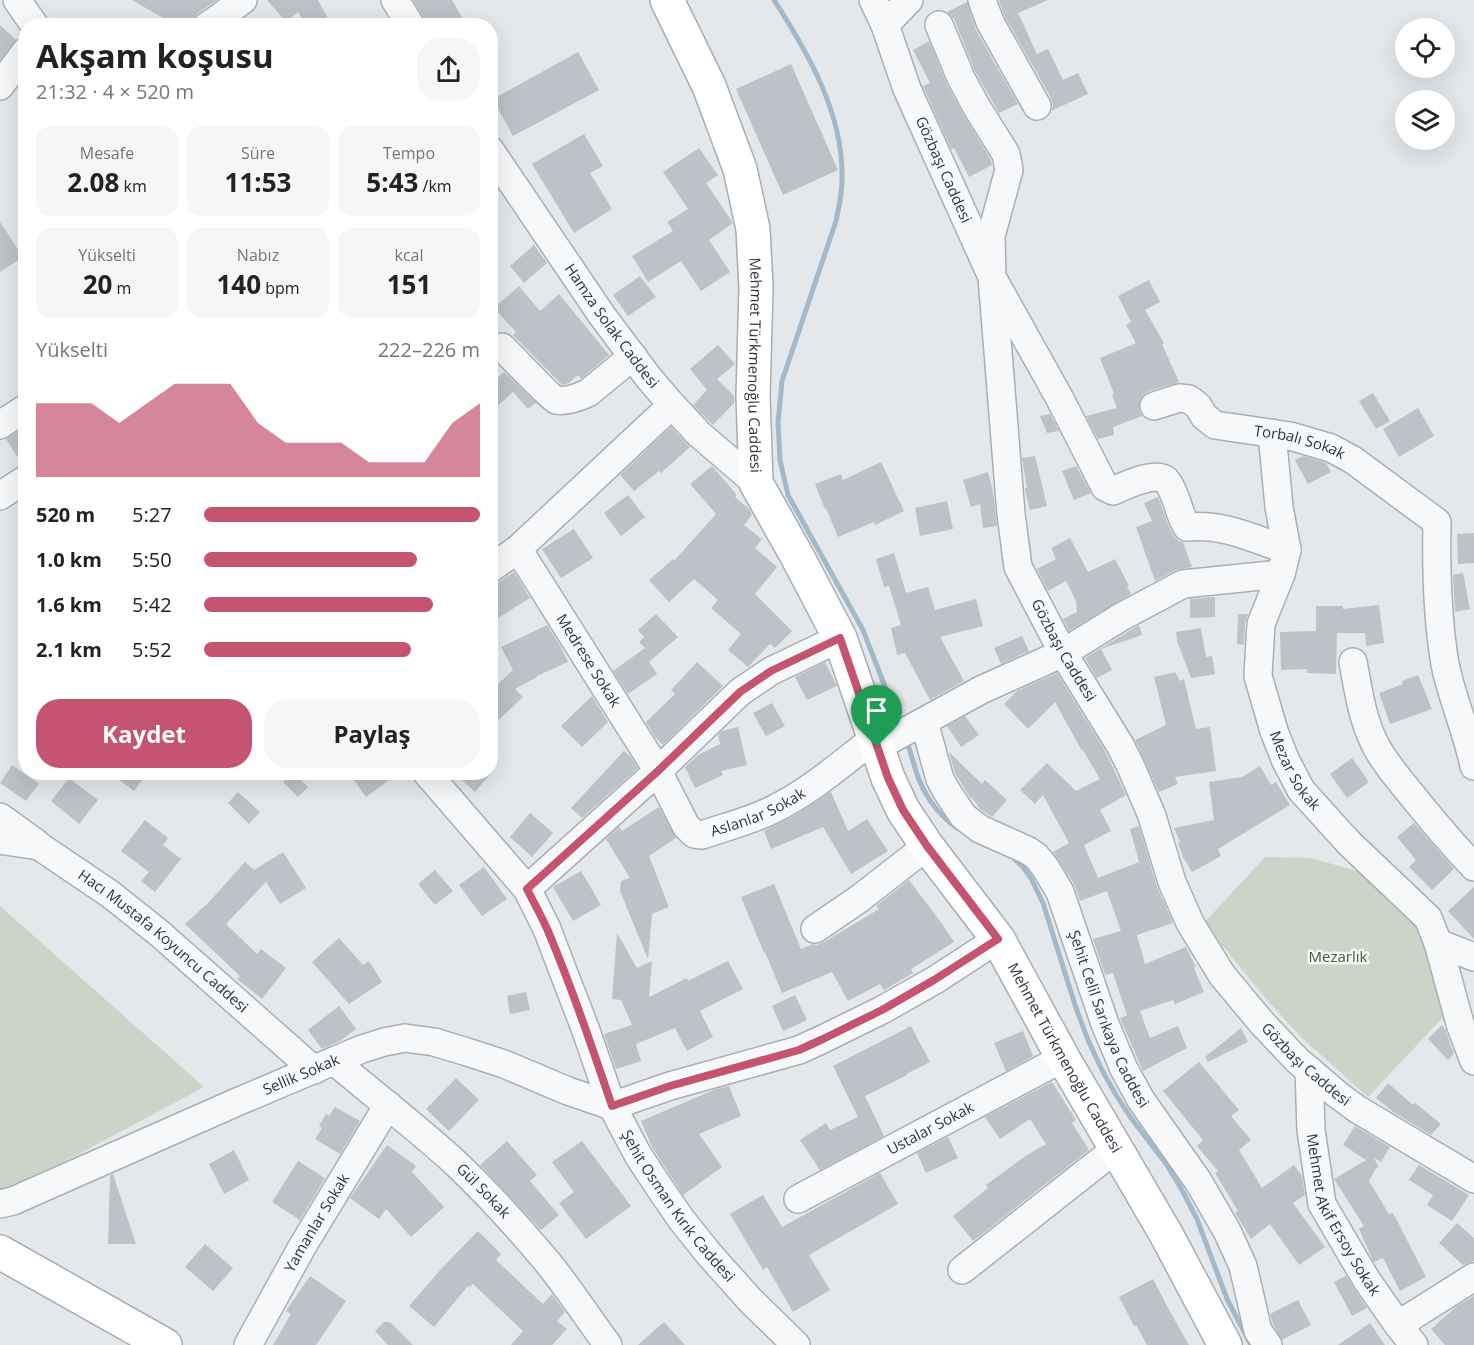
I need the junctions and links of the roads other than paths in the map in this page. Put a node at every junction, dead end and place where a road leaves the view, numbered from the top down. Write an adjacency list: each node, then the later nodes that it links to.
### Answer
1 (17, 0): 9 (street)
2 (38, 0): 10 (street)
3 (243, 0): 11 (street)
4 (395, 0): 12 (street)
5 (667, 0): 27 (main road, Mehmet Türkmenoğlu Caddesi)
6 (873, 0): 13 (street, Gözbaşı Caddesi)
7 (909, 0): 13 (street)
8 (982, 0): 17 (street)
9 (31, 18)
10 (37, 18)
11 (218, 18)
12 (406, 18)
13 (885, 25): 19 (street, Gözbaşı Caddesi)
14 (939, 25): 19 (street)
15 (18, 62): 16 (street)
16 (0, 86)
17 (1037, 106)
18 (498, 162): 21 (street, Hamza Solak Caddesi)
19 (992, 278): 31 (street); 34 (street, Gözbaşı Caddesi)
20 (502, 347): 21 (street)
21 (633, 356): 22 (street, Hamza Solak Caddesi)
22 (672, 405): 27 (street, Hamza Solak Caddesi); 30 (street)
23 (1154, 406): 26 (street, Torbalı Sokak)
24 (18, 413): 25 (street)
25 (0, 425)
26 (1272, 433): 31 (street); 37 (street, Torbalı Sokak)
27 (756, 483): 33 (main road, Mehmet Türkmenoğlu Caddesi)
28 (18, 484): 29 (street)
29 (0, 496)
30 (518, 549): 32 (street); 38 (street, Medrese Sokak)
31 (1284, 562): 34 (street, Aslanlar Sokak); 48 (street, Mezar Sokak)
32 (498, 563)
33 (840, 638): 36 (main road, Mehmet Türkmenoğlu Caddesi); 38 (street)
34 (1063, 653): 36 (street, Aslanlar Sokak); 53 (street, Gözbaşı Caddesi)
35 (1353, 662): 44 (street)
36 (896, 735): 38 (street, Aslanlar Sokak); 43 (main road, Mehmet Türkmenoğlu Caddesi); 69 (street, Şehit Celil Sarıkaya Caddesi)
37 (1474, 766)
38 (658, 771): 45 (street)
39 (433, 780): 45 (street, Şehit Osman Kırık Caddesi)
40 (0, 817): 42 (street)
41 (0, 840): 42 (street, Hacı Mustafa Koyuncu Caddesi)
42 (39, 846): 52 (street, Hacı Mustafa Koyuncu Caddesi)
43 (927, 846): 46 (street); 47 (main road, Mehmet Türkmenoğlu Caddesi)
44 (1474, 867)
45 (527, 889): 55 (street, Şehit Osman Kırık Caddesi)
46 (815, 929)
47 (998, 939): 50 (main road, Mehmet Türkmenoğlu Caddesi); 55 (street)
48 (1438, 943): 49 (street); 51 (street, Mezar Sokak)
49 (1473, 957)
50 (1063, 1058): 56 (main road, Mehmet Türkmenoğlu Caddesi); 58 (street, Ustalar Sokak)
51 (1474, 1061)
52 (324, 1066): 54 (street, Gül Sokak); 55 (street, Sellik Sokak); 59 (street, Sellik Sokak)
53 (1309, 1070): 57 (street, Gözbaşı Caddesi); 63 (street, Mehmet Akif Ersoy Sokak)
54 (388, 1106): 64 (street, Gül Sokak); 66 (street, Yamanlar Sokak)
55 (612, 1106): 67 (street, Şehit Osman Kırık Caddesi)
56 (1117, 1148): 61 (street); 68 (main road, Mehmet Türkmenoğlu Caddesi)
57 (1474, 1179)
58 (798, 1199)
59 (0, 1204)
60 (0, 1252): 65 (main road)
61 (962, 1270)
62 (1474, 1277): 63 (street)
63 (1406, 1335)
64 (597, 1341)
65 (165, 1345)
66 (248, 1345)
67 (796, 1345)
68 (1225, 1345)
69 (1268, 1345)

